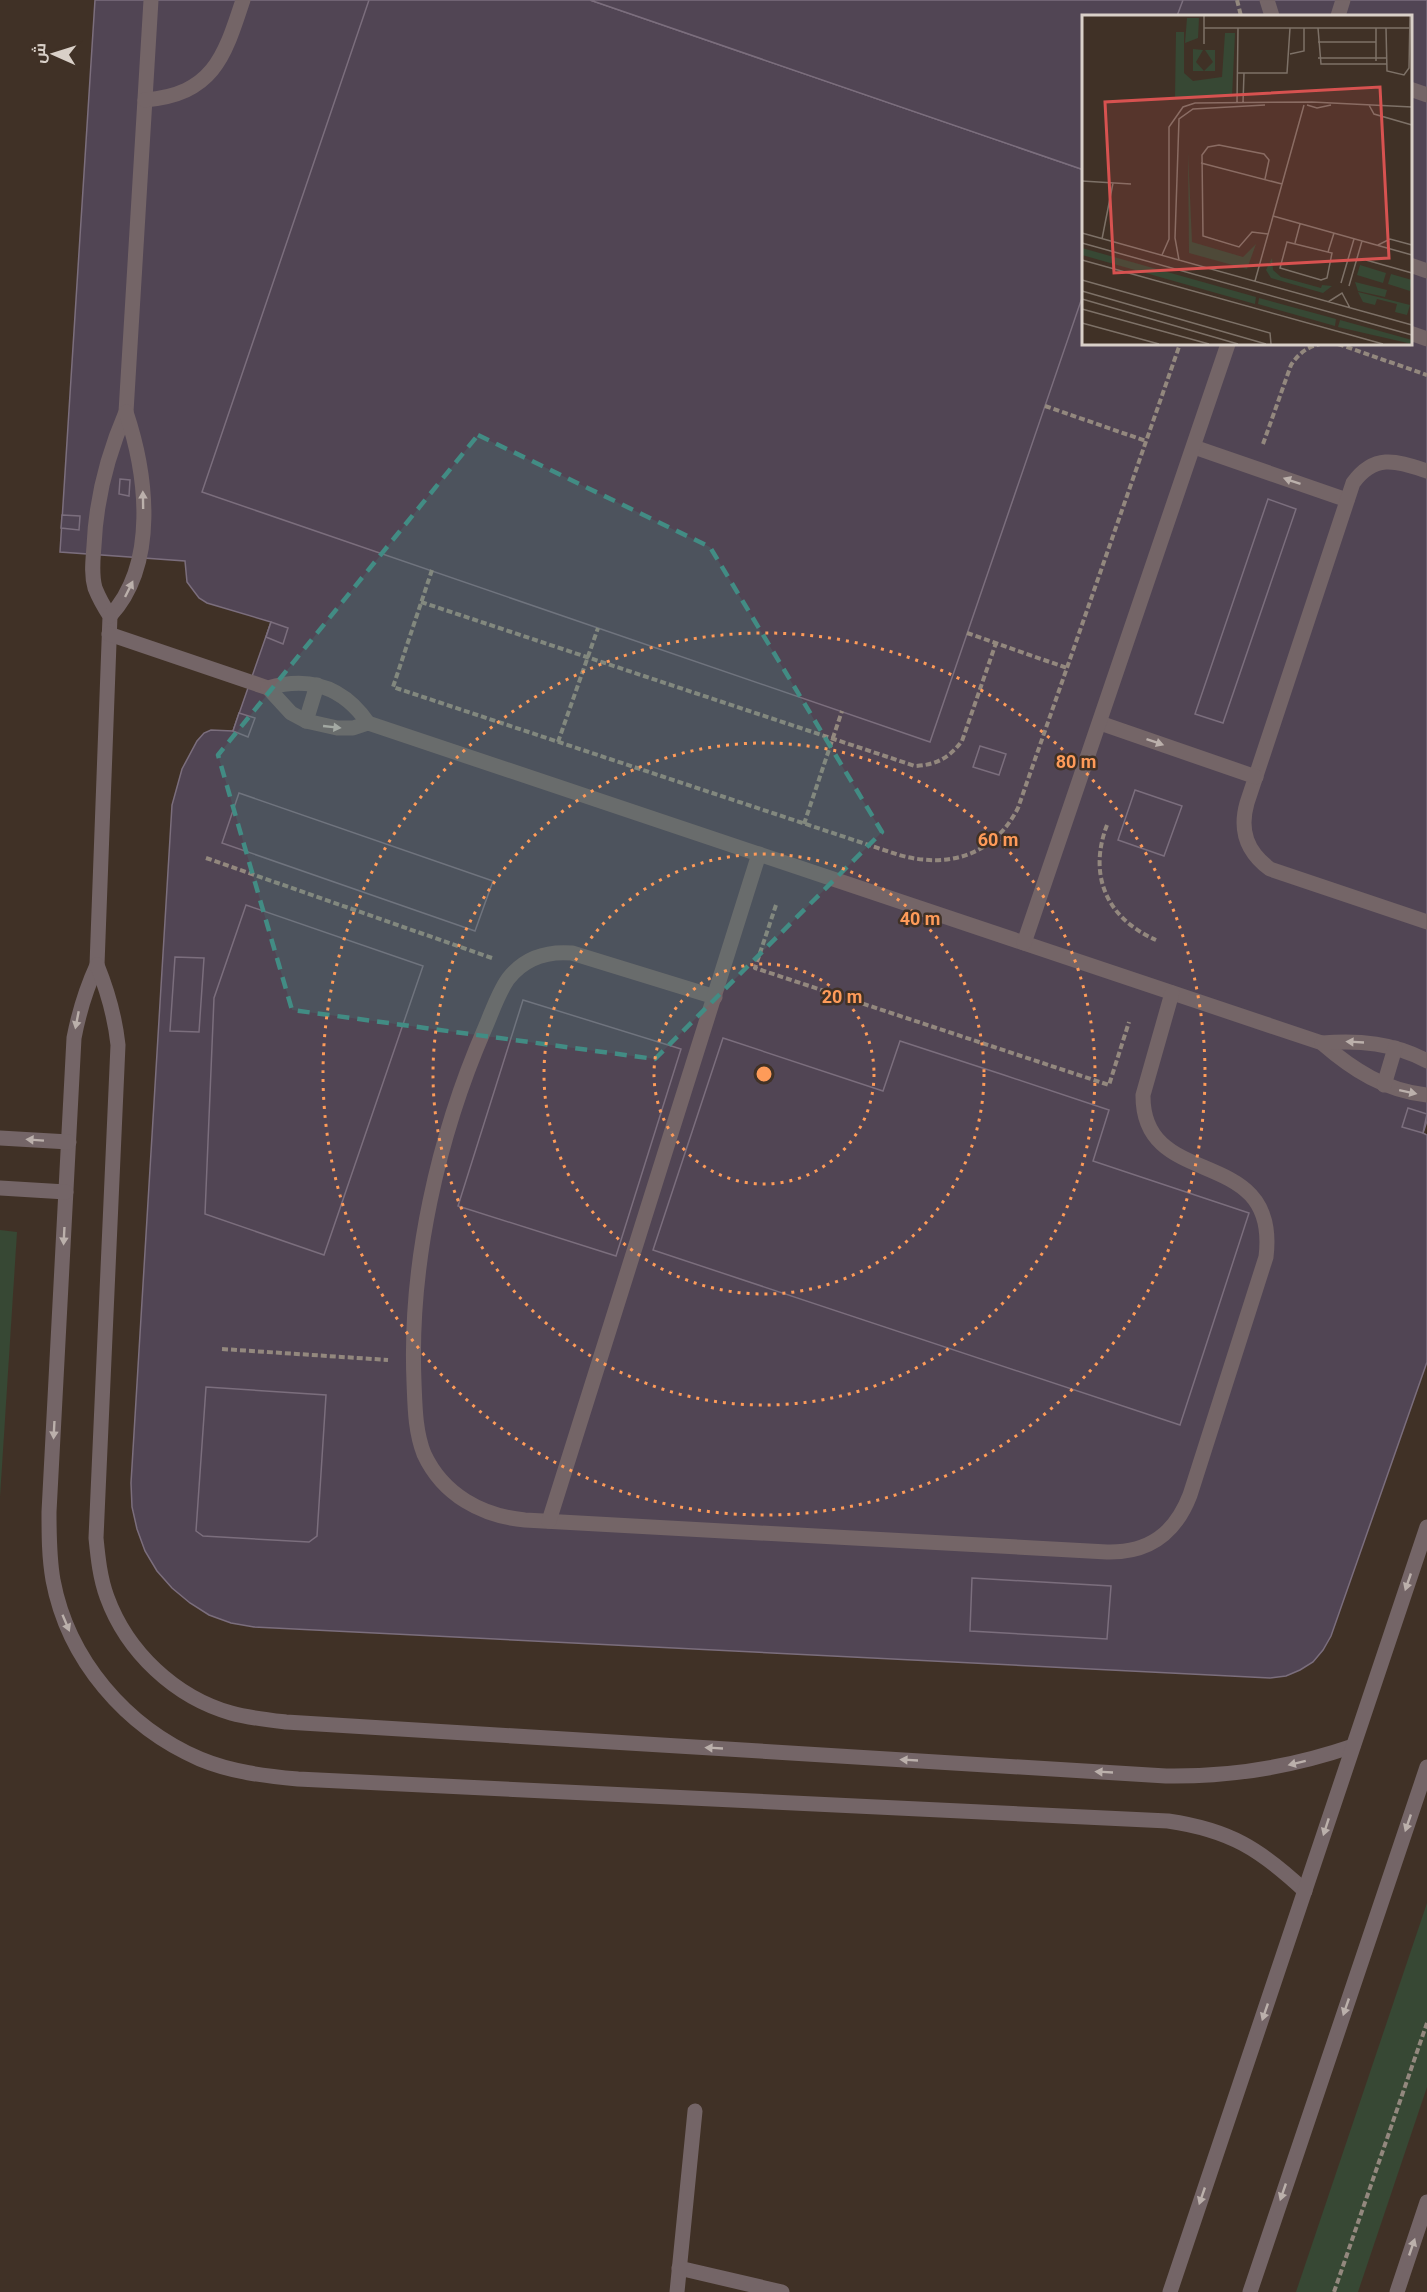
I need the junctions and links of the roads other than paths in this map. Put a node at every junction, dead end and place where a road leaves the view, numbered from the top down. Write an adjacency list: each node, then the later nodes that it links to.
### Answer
1 (151, 0): 9 (street)
2 (243, 0): 9 (street)
3 (1268, 0): 5 (street)
4 (1343, 0): 6 (street)
5 (1272, 15)
6 (1338, 15)
7 (1412, 89): 8 (street)
8 (1427, 95)
9 (144, 100): 15 (street)
10 (1412, 266): 11 (street)
11 (1427, 271)
12 (1412, 334): 13 (street)
13 (1427, 339)
14 (1228, 345): 16 (street)
15 (126, 412): 19 (street); 19 (street, one-way to 15)
16 (1194, 447): 18 (street, one-way to 16); 25 (street)
17 (1427, 471): 18 (street)
18 (1347, 500): 26 (street)
19 (110, 616): 20 (street)
20 (109, 634): 22 (street); 30 (street)
21 (317, 685): 22 (street); 23 (street); 24 (street)
22 (268, 688): 23 (street)
23 (306, 721): 24 (street, one-way to 24)
24 (368, 723): 27 (street)
25 (1100, 723): 26 (street, one-way to 26); 29 (street)
26 (1256, 777): 28 (street)
27 (759, 854): 29 (street); 32 (street)
28 (1427, 922)
29 (1024, 943): 31 (street)
30 (97, 966): 39 (street, one-way to 39); 44 (street, one-way to 30)
31 (1172, 993): 33 (street); 42 (street)
32 (715, 997): 42 (street); 42 (street)
33 (1322, 1043): 34 (street, one-way to 33); 36 (street)
34 (1395, 1048): 35 (street); 36 (street)
35 (1427, 1061)
36 (1384, 1084): 37 (street, one-way to 37)
37 (1427, 1095)
38 (0, 1138): 39 (street, one-way to 38)
39 (69, 1142): 41 (street)
40 (0, 1188): 41 (street)
41 (66, 1192): 46 (street, one-way to 46)
42 (549, 1521)
43 (1427, 1527): 44 (street, one-way to 44)
44 (1353, 1746): 46 (street, one-way to 46)
45 (1427, 1767): 53 (street, one-way to 53)
46 (1305, 1891): 52 (street, one-way to 52)
47 (695, 2111): 49 (street)
48 (1427, 2202): 54 (street, one-way to 48)
49 (679, 2268): 50 (street); 51 (street)
50 (677, 2292)
51 (782, 2292)
52 (1170, 2292)
53 (1250, 2292)
54 (1396, 2292)

